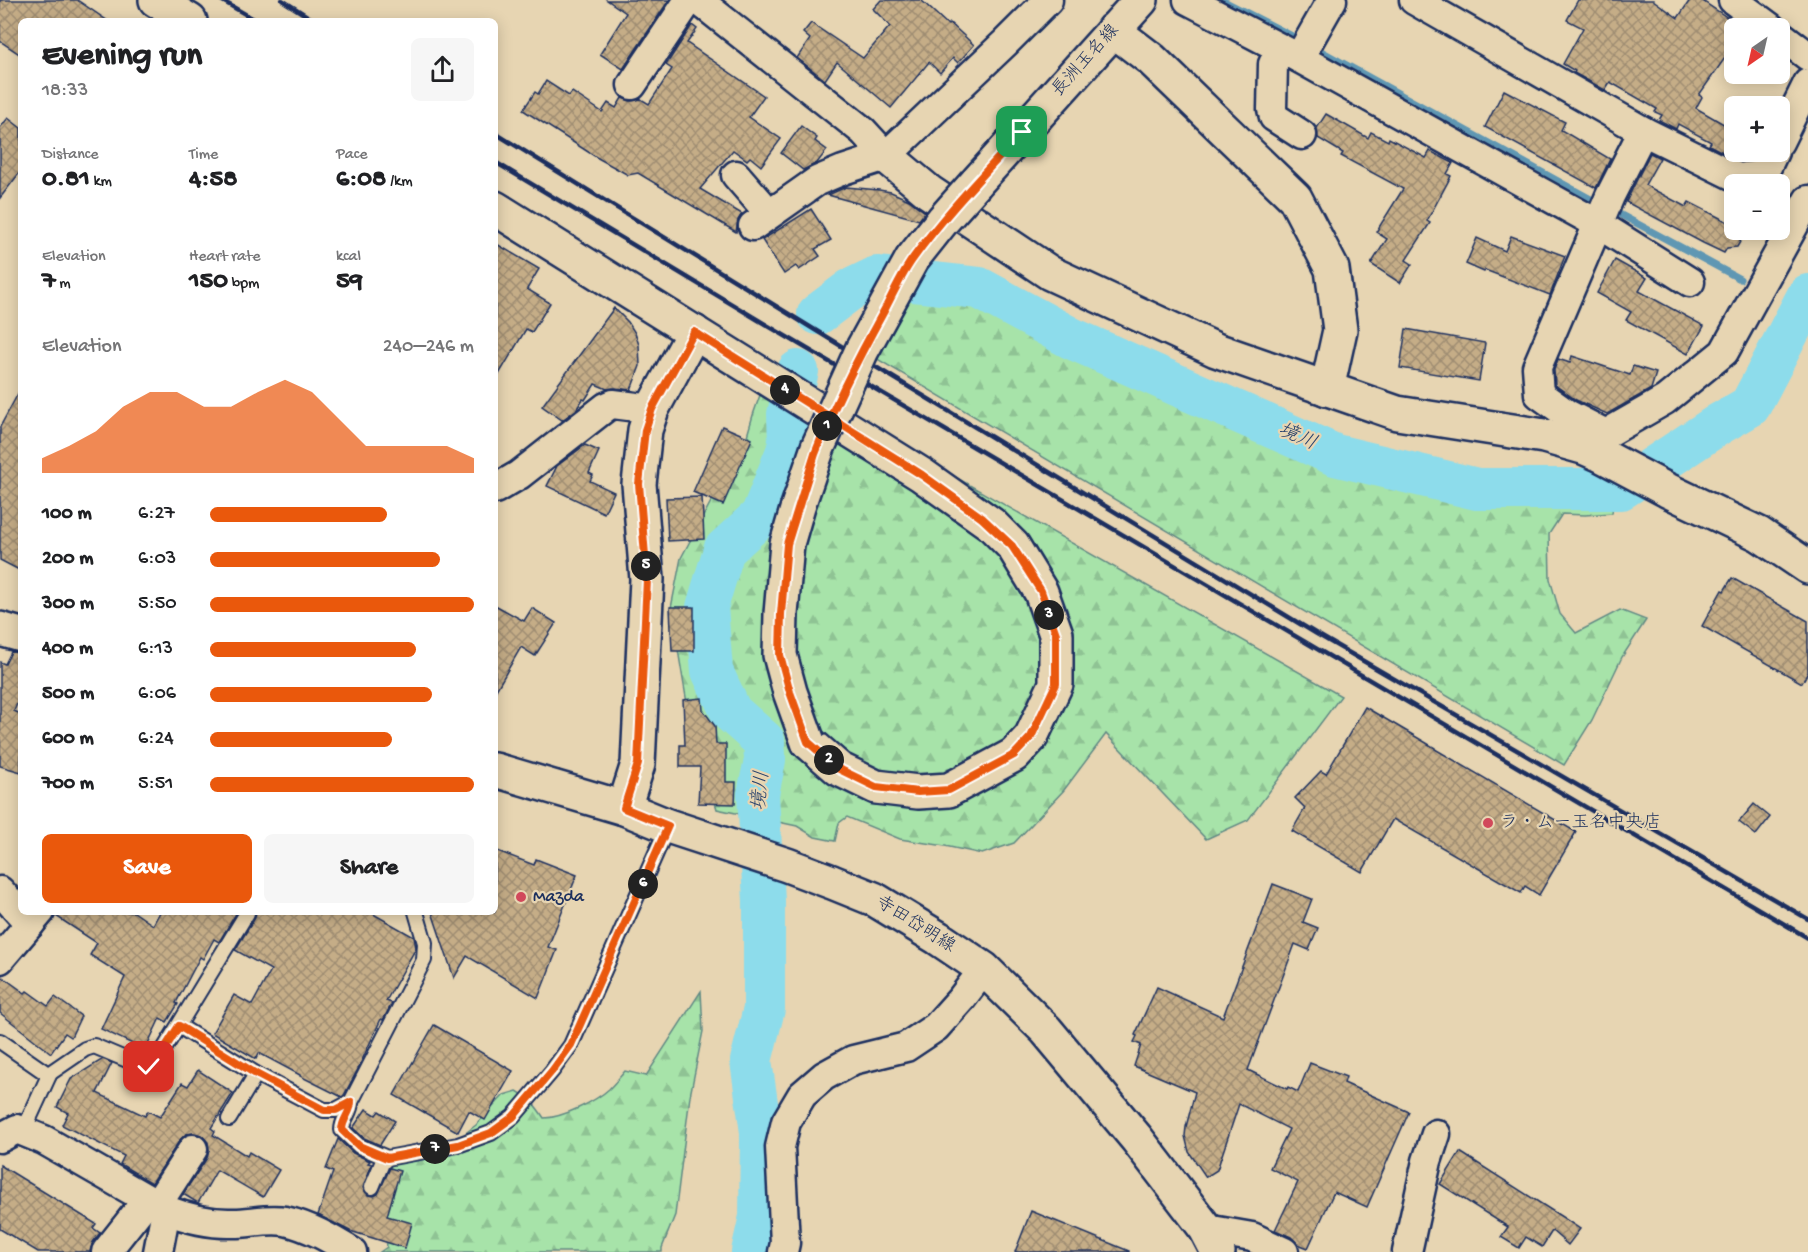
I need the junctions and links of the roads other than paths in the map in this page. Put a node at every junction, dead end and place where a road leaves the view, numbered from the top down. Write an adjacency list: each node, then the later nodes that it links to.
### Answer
1 (156, 0): 10 (main road)
2 (689, 0): 17 (street)
3 (698, 0): 21 (street)
4 (1048, 0): 21 (street)
5 (1141, 0): 12 (main road, 長洲玉名線)
6 (1188, 0): 14 (street)
7 (1332, 0): 14 (street)
8 (1414, 0): 19 (street)
9 (1733, 0): 11 (street)
10 (185, 18)
11 (1757, 18)
12 (1113, 30): 28 (main road, 長洲玉名線, bridge); 29 (main road)
13 (1790, 42): 15 (street)
14 (1298, 48): 20 (street); 26 (street)
15 (1808, 56)
16 (1808, 83): 18 (street)
17 (632, 85)
18 (1790, 120)
19 (1643, 131): 22 (street); 26 (street)
20 (1302, 135)
21 (886, 156): 23 (street); 29 (main road)
22 (1769, 162)
23 (736, 175)
24 (1808, 200): 31 (street)
25 (498, 210): 28 (main road, 長洲玉名線)
26 (1604, 212): 27 (street); 31 (street)
27 (1690, 282)
28 (694, 332): 30 (main road)
29 (1327, 389): 31 (main road)
30 (652, 409): 32 (street); 37 (main road)
31 (1597, 445): 33 (main road)
32 (498, 487)
33 (1808, 567)
34 (0, 629): 35 (main road)
35 (18, 634)
36 (498, 771): 37 (main road, 寺田岱明線)
37 (624, 808): 38 (main road, 寺田岱明線)
38 (668, 826): 45 (main road, 寺田岱明線); 55 (lane)
39 (0, 891): 40 (street)
40 (18, 905)
41 (246, 915): 46 (lane)
42 (417, 915): 50 (lane)
43 (35, 918): 44 (street)
44 (0, 959)
45 (984, 969): 58 (main road, 寺田岱明線); 62 (street)
46 (179, 1026): 48 (lane); 49 (lane)
47 (0, 1041): 49 (lane)
48 (256, 1074): 50 (lane); 51 (lane)
49 (49, 1075): 53 (lane)
50 (351, 1102): 55 (lane)
51 (229, 1119)
52 (1436, 1134): 64 (street)
53 (13, 1136): 57 (street)
54 (193, 1149): 57 (street)
55 (387, 1158): 56 (lane)
56 (372, 1187)
57 (156, 1205): 59 (street); 60 (street); 61 (street)
58 (1212, 1241): 63 (street)
59 (106, 1252)
60 (158, 1252)
61 (352, 1252)
62 (783, 1252)
63 (1284, 1252)
64 (1407, 1252)

